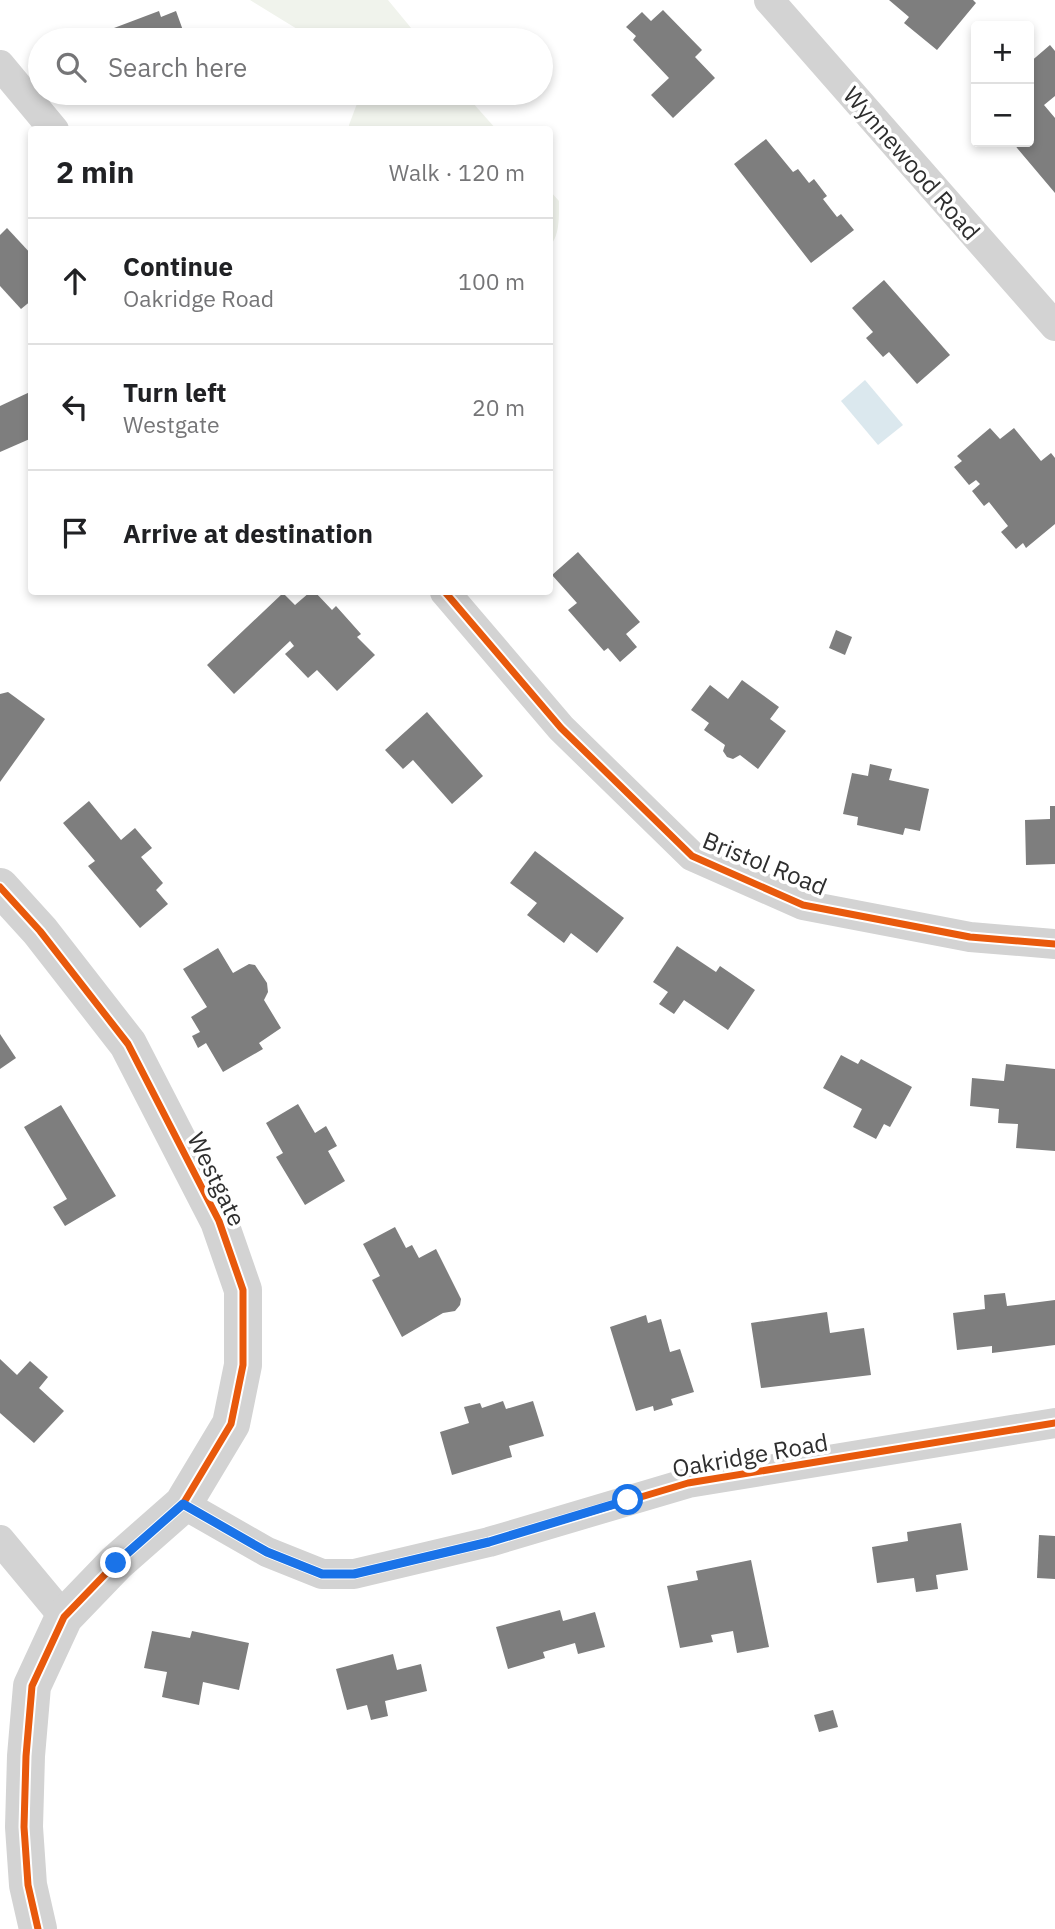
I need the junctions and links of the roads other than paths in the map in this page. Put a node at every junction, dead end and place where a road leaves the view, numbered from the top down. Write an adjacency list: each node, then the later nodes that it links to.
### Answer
1 (769, 0): 6 (street, Wynnewood Road)
2 (0, 65): 3 (street)
3 (28, 99)
4 (33, 105): 5 (street)
5 (51, 126)
6 (1055, 326)
7 (448, 595): 9 (street, Bristol Road)
8 (0, 887): 11 (street, Westgate)
9 (1055, 944)
10 (1055, 1423): 11 (street, Oakridge Road)
11 (183, 1504): 13 (street, Westgate)
12 (0, 1540): 13 (street)
13 (64, 1617): 14 (street, Westgate)
14 (38, 1929)

